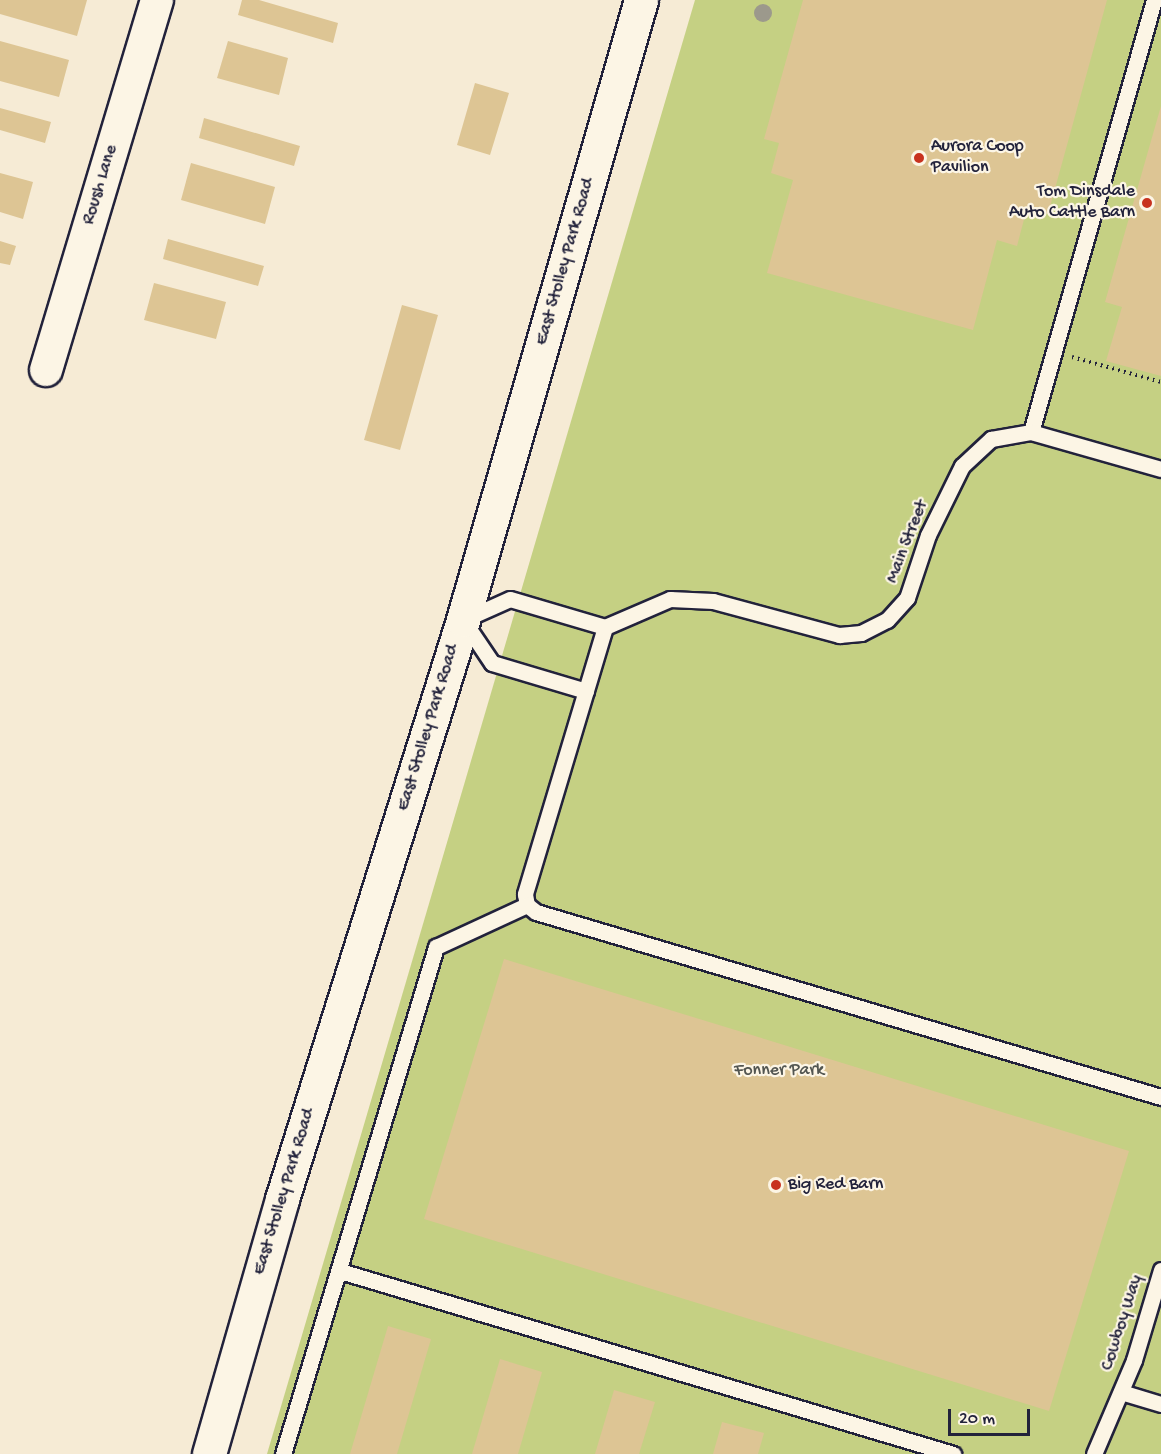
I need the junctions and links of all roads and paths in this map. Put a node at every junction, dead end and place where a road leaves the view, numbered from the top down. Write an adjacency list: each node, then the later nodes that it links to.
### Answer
1 (157, 0): 5 (street, Roush Lane)
2 (641, 0): 9 (street, East Stolley Park Road)
3 (1154, 0): 4 (lane)
4 (1054, 351): 6 (path); 7 (lane)
5 (46, 370)
6 (1161, 382)
7 (1031, 432): 8 (lane, Main Street); 10 (lane, Main Street)
8 (1161, 469)
9 (463, 620): 10 (lane); 11 (lane); 18 (street, East Stolley Park Road)
10 (605, 627): 11 (lane)
11 (586, 692): 12 (lane)
12 (526, 905): 13 (lane); 15 (lane)
13 (1161, 1097)
14 (1161, 1270): 16 (lane, Cowboy Way)
15 (340, 1271): 19 (lane); 20 (lane)
16 (1121, 1392): 17 (lane); 21 (lane, Cowboy Way)
17 (1161, 1404)
18 (209, 1454)
19 (283, 1454)
20 (953, 1454)
21 (1094, 1454)

